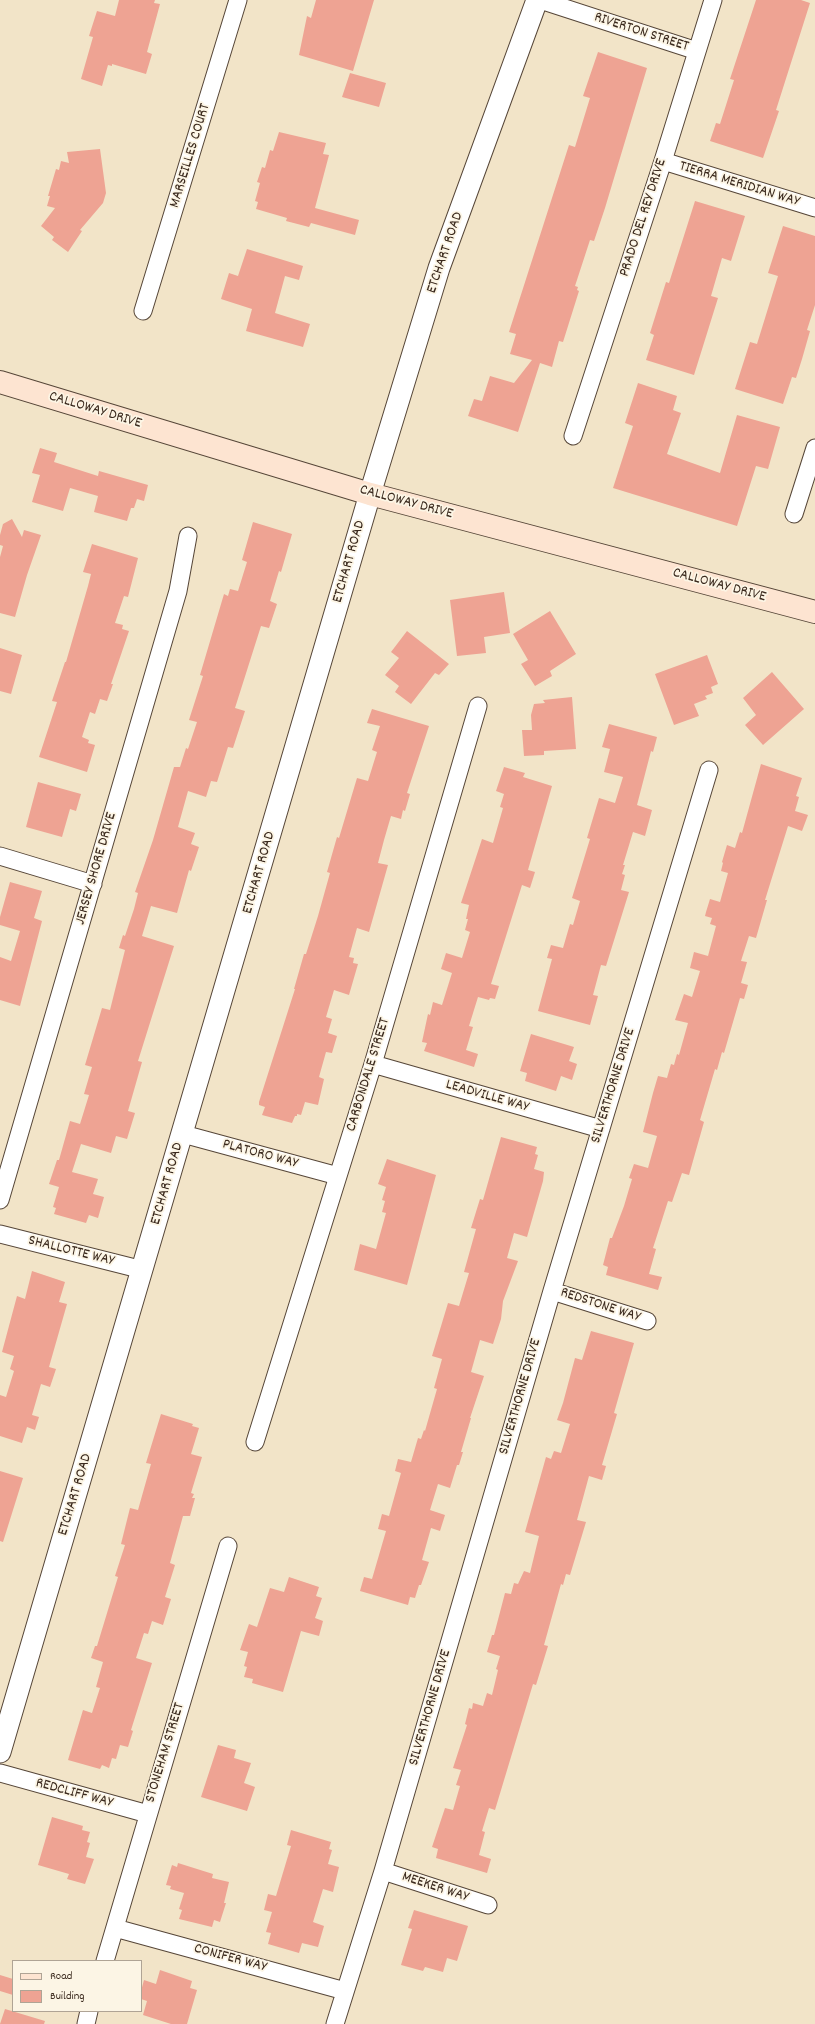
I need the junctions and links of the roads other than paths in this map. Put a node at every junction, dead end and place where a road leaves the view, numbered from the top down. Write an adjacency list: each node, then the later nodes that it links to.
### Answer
1 (238, 0): 8 (street, MARSEILLES COURT)
2 (537, 0): 12 (street, ETCHART ROAD)
3 (540, 0): 5 (street, RIVERTON STREET)
4 (713, 0): 5 (street, PRADO DEL REY DRIVE)
5 (697, 51): 6 (street, PRADO DEL REY DRIVE)
6 (663, 161): 7 (street, TIERRA MERIDIAN WAY); 10 (street, PRADO DEL REY DRIVE)
7 (815, 208)
8 (143, 311)
9 (0, 382): 12 (main road, CALLOWAY DRIVE)
10 (573, 436)
11 (815, 448): 13 (street)
12 (370, 494): 15 (main road, CALLOWAY DRIVE); 22 (street, ETCHART ROAD)
13 (794, 514)
14 (188, 536): 19 (street, JERSEY SHORE DRIVE)
15 (815, 612)
16 (478, 706): 20 (street, CARBONDALE STREET)
17 (709, 770): 21 (street, SILVERTHORNE DRIVE)
18 (0, 856): 19 (street)
19 (92, 884): 24 (street, JERSEY SHORE DRIVE)
20 (373, 1064): 21 (street, LEADVILLE WAY); 23 (street, CARBONDALE STREET)
21 (601, 1129): 27 (street, SILVERTHORNE DRIVE)
22 (183, 1134): 23 (street, PLATORO WAY); 26 (street, ETCHART ROAD)
23 (338, 1176): 29 (street, CARBONDALE STREET)
24 (0, 1200)
25 (0, 1234): 26 (street, SHALLOTTE WAY)
26 (143, 1270): 31 (street, ETCHART ROAD)
27 (552, 1291): 28 (street, REDSTONE WAY); 34 (street, SILVERTHORNE DRIVE)
28 (647, 1321)
29 (255, 1442)
30 (228, 1546): 33 (street, STONEHAM STREET)
31 (0, 1752)
32 (0, 1773): 33 (street, REDCLIFF WAY)
33 (148, 1814): 36 (street, STONEHAM STREET)
34 (383, 1871): 35 (street, MEEKER WAY); 38 (street, SILVERTHORNE DRIVE)
35 (488, 1905)
36 (115, 1928): 37 (street, STONEHAM STREET); 38 (street, CONIFER WAY)
37 (105, 1960)
38 (345, 1991): 41 (street, SILVERTHORNE DRIVE)
39 (90, 2012): 40 (street)
40 (86, 2024)
41 (335, 2024)

